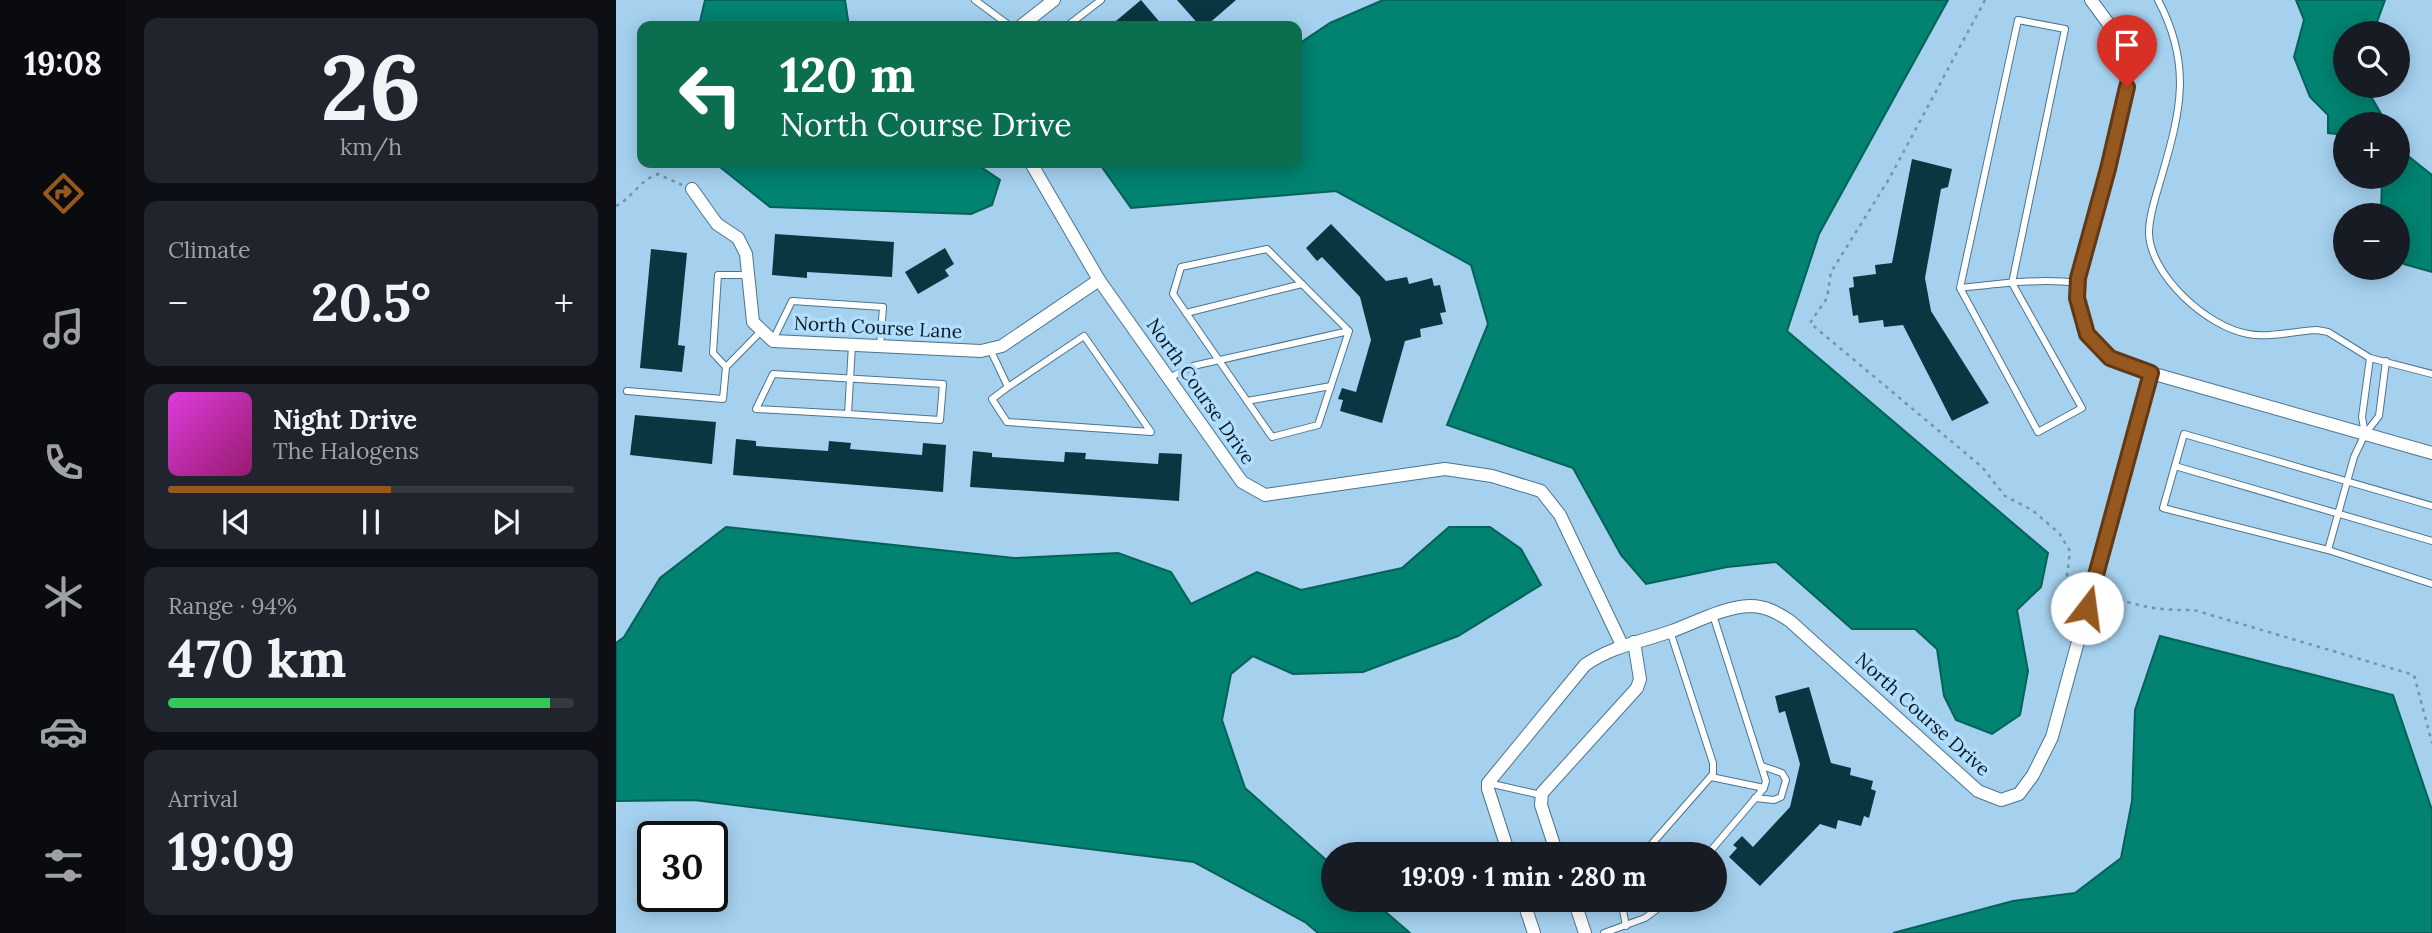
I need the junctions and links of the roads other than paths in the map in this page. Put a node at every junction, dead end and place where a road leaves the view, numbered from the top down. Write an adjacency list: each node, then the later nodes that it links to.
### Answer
1 (1054, 0): 7 (street)
2 (1101, 0): 8 (lane)
3 (2091, 0): 13 (street)
4 (2158, 0): 24 (lane)
5 (979, 1): 6 (lane)
6 (1004, 21)
7 (1030, 21)
8 (1074, 21)
9 (1034, 168): 12 (street, North Course Drive)
10 (692, 190): 11 (street, North Course Lane)
11 (748, 275): 18 (street, North Course Lane); 27 (lane)
12 (1099, 280): 23 (street, North Course Lane); 30 (street, North Course Drive)
13 (2078, 283): 15 (lane); 28 (street)
14 (1302, 284): 17 (lane); 17 (lane); 19 (lane)
15 (2012, 284): 16 (lane); 16 (lane); 16 (lane)
16 (1960, 288)
17 (1186, 313): 25 (lane)
18 (762, 330): 20 (street, North Course Lane); 27 (lane)
19 (1349, 331): 25 (lane); 32 (lane)
20 (773, 341): 21 (street, North Course Lane); 22 (lane)
21 (852, 345): 22 (street, North Course Lane); 31 (lane)
22 (880, 346): 23 (street, North Course Lane)
23 (990, 349): 33 (lane)
24 (2370, 358): 26 (lane); 37 (lane)
25 (1218, 360): 30 (lane); 35 (lane)
26 (2386, 361): 29 (lane); 37 (lane)
27 (726, 367): 34 (lane)
28 (2151, 373): 37 (street); 46 (street, North Course Drive)
29 (2432, 374)
30 (1169, 377): 48 (street, North Course Drive)
31 (851, 378): 36 (lane); 36 (lane); 36 (lane)
32 (1331, 386): 35 (lane); 35 (lane)
33 (1008, 387): 33 (lane)
34 (627, 391)
35 (1247, 401)
36 (848, 414)
37 (2365, 434): 38 (street); 40 (lane)
38 (2432, 453)
39 (2175, 467): 40 (lane); 42 (lane); 44 (lane)
40 (2347, 481): 41 (lane); 42 (lane)
41 (2432, 506)
42 (2338, 514): 43 (lane); 44 (lane)
43 (2432, 541)
44 (2328, 550): 45 (lane)
45 (2432, 584)
46 (1713, 614): 47 (street, North Course Drive); 49 (lane)
47 (1670, 631): 48 (street, North Course Drive); 50 (lane)
48 (1628, 643): 51 (street, North Course Drive); 53 (street, North Course Drive)
49 (1762, 766): 52 (lane); 54 (lane)
50 (1711, 777): 52 (lane); 57 (lane)
51 (1488, 783): 53 (lane); 55 (street)
52 (1764, 788): 54 (lane)
53 (1542, 795): 56 (street)
54 (1755, 798): 58 (lane)
55 (1505, 842)
56 (1553, 842)
57 (1654, 842)
58 (1718, 842)
59 (1527, 912): 64 (street)
60 (1578, 912): 65 (street)
61 (1623, 912): 63 (lane)
62 (1652, 912): 63 (lane)
63 (1626, 926): 66 (lane)
64 (1534, 933)
65 (1585, 933)
66 (1604, 933)

